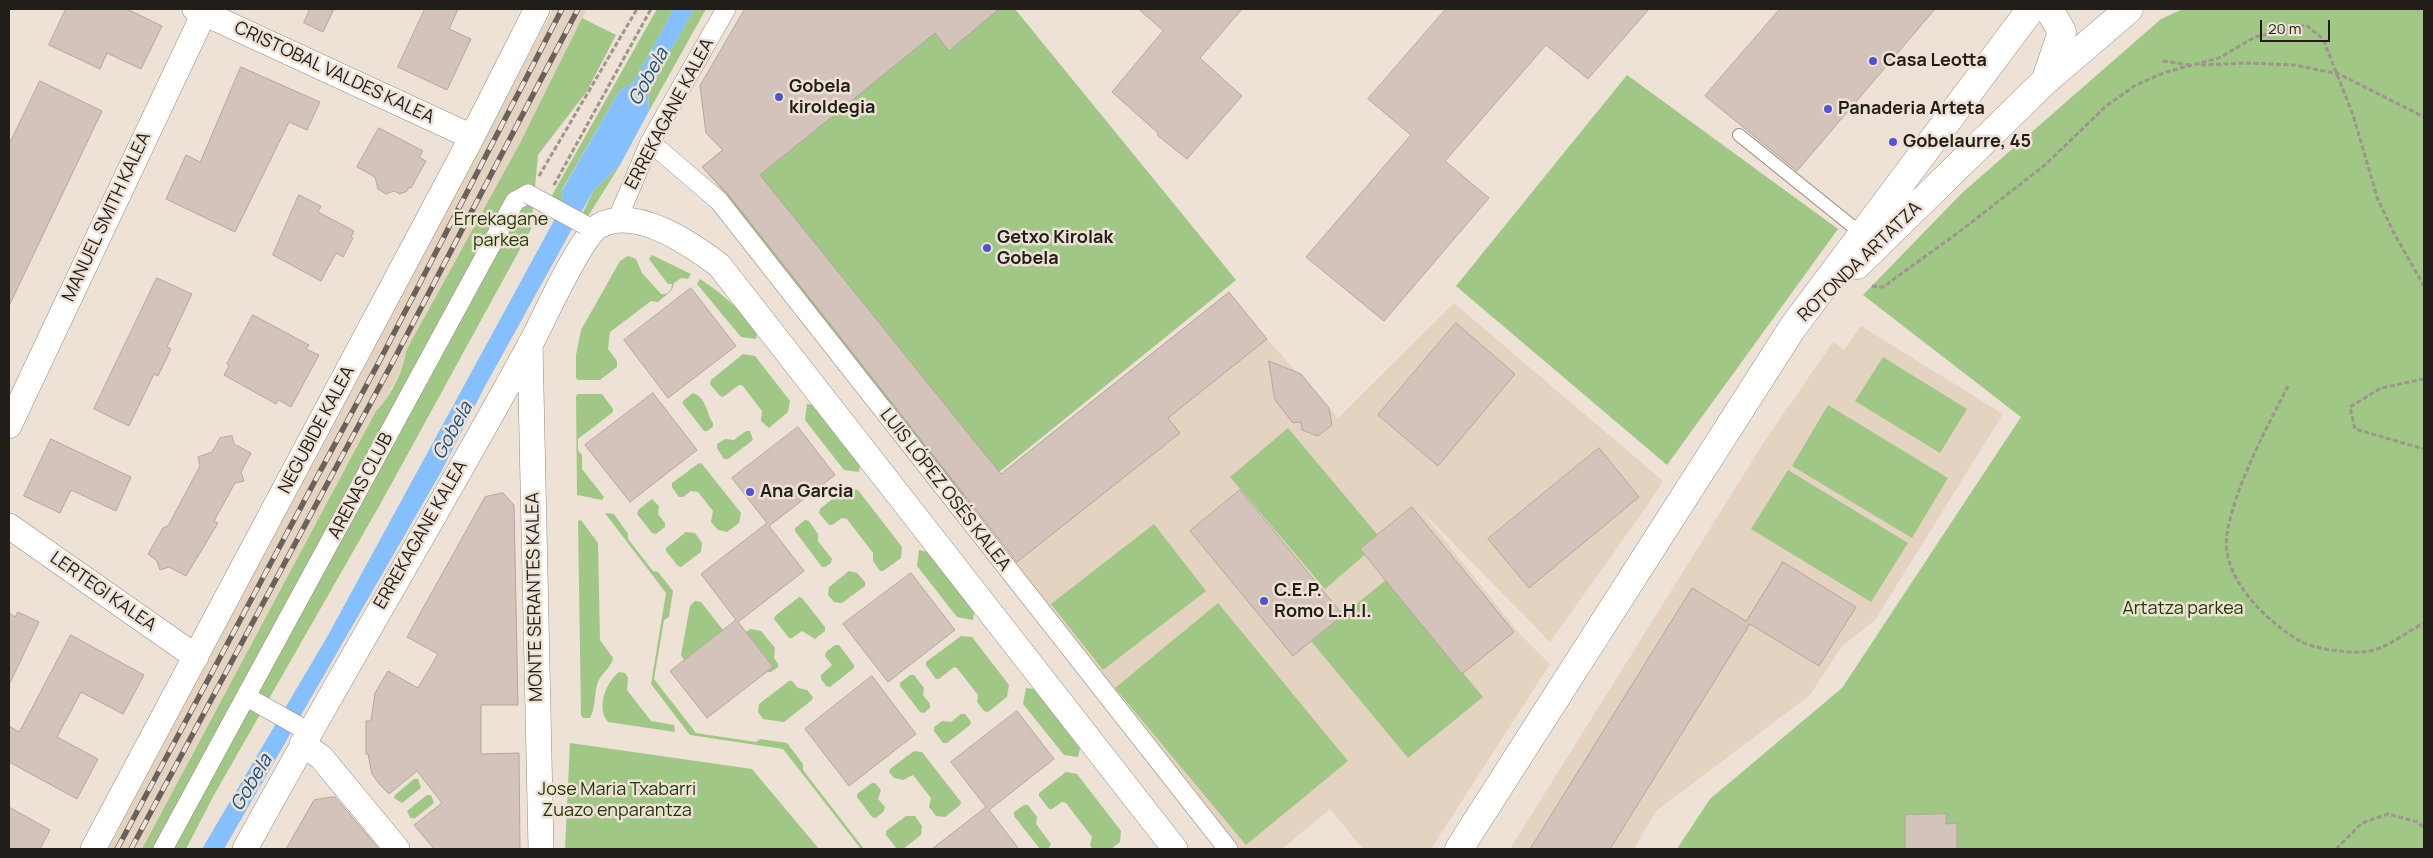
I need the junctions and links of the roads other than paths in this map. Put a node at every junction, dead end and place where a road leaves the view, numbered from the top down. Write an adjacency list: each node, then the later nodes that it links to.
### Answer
1 (537, 9): 9 (street, NEGUBIDE KALEA)
2 (726, 9): 10 (street, ERREKAGANE KALEA)
3 (2031, 9): 12 (street, ROTONDA ARTATZA)
4 (2049, 9): 7 (street)
5 (2129, 9): 7 (street, ROTONDA ARTATZA)
6 (202, 10): 9 (street, CRISTOBAL VALDES KALEA); 15 (street, MANUEL SMITH KALEA)
7 (2045, 81): 13 (street, ROTONDA ARTATZA)
8 (1739, 135): 12 (lane)
9 (472, 137): 17 (street, NEGUBIDE KALEA)
10 (650, 142): 11 (street, ERREKAGANE KALEA); 26 (street, LUIS LÓPEZ OSÉS KALEA)
11 (599, 226): 14 (street, ERREKAGANE KALEA); 18 (street, ARENAS CLUB, bridge); 25 (street)
12 (1862, 234): 13 (street, ROTONDA ARTATZA)
13 (1793, 327): 27 (street)
14 (530, 344): 19 (street, ERREKAGANE KALEA); 24 (street, MONTE SERANTES KALEA)
15 (9, 426)
16 (9, 526): 17 (street, LERTEGI KALEA)
17 (196, 657): 20 (street, NEGUBIDE KALEA)
18 (247, 697): 19 (street); 21 (street, ARENAS CLUB)
19 (304, 734): 22 (street, ERREKAGANE KALEA); 23 (street)
20 (93, 849)
21 (163, 849)
22 (245, 849)
23 (397, 849)
24 (541, 849)
25 (1175, 849)
26 (1228, 849)
27 (1459, 849)

